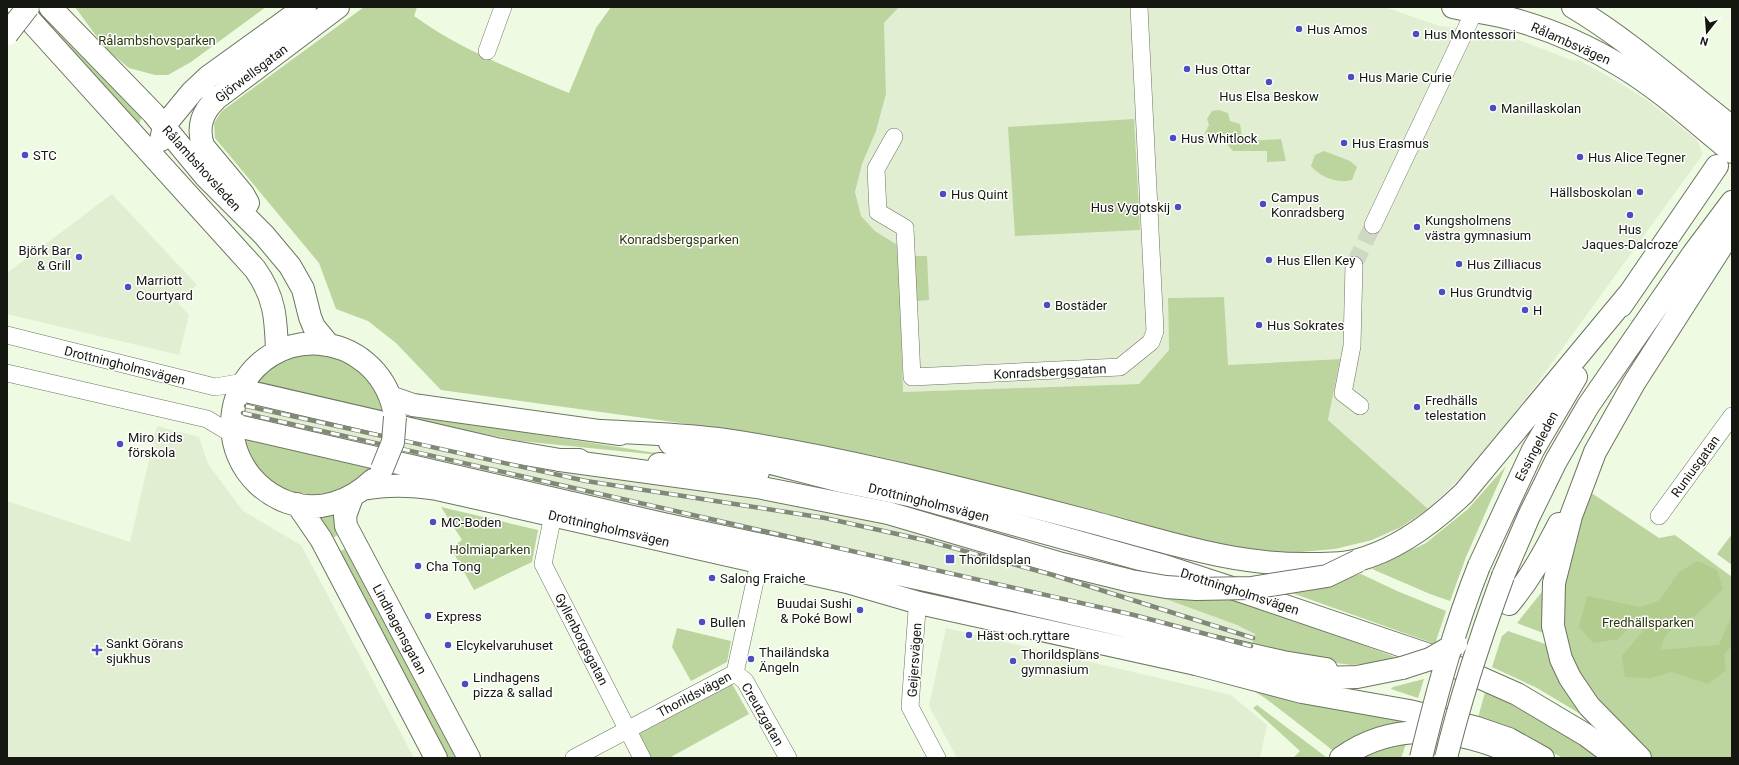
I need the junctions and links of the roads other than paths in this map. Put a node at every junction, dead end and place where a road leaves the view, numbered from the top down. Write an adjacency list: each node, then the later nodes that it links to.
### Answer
1 (18, 7): 19 (main road)
2 (28, 7): 11 (main road, bridge)
3 (50, 7): 14 (main road, Rålambshovsleden)
4 (305, 7): 13 (main road, Gjörwellsgatan)
5 (503, 7): 12 (street)
6 (1139, 7): 15 (street, Konradsbergsgatan)
7 (1453, 7): 10 (main road, Rålambsvägen)
8 (1573, 7): 16 (main road, Rålambsvägen)
9 (335, 10): 13 (main road, Gjörwellsgatan)
10 (1474, 12): 16 (main road, Rålambsvägen); 21 (street)
11 (7, 34)
12 (487, 50)
13 (260, 52): 14 (main road, Gjörwellsgatan); 23 (main road, Gjörwellsgatan)
14 (164, 126): 17 (main road, Rålambshovsleden); 19 (main road)
15 (894, 137)
16 (1730, 138)
17 (186, 152): 19 (main road); 23 (main road, Rålambshovsleden)
18 (1717, 166): 25 (main road, Essingeleden)
19 (166, 171): 28 (main road)
20 (1732, 202): 60 (main road, Essingeleden, bridge)
21 (1373, 225)
22 (1732, 230): 36 (main road)
23 (264, 235): 27 (main road, Rålambshovsleden)
24 (1354, 265): 32 (street)
25 (1629, 294): 44 (main road); 59 (main road, Essingeleden, bridge)
26 (7, 336): 30 (street, Drottningholmsvägen)
27 (328, 344): 28 (main road); 31 (main road)
28 (277, 352): 30 (main road)
29 (7, 373): 34 (street, Drottningholmsvägen)
30 (247, 387): 34 (main road); 37 (main road, Drottningholmsvägen)
31 (390, 396): 35 (main road, Drottningholmsvägen); 39 (main road, bridge)
32 (1360, 406)
33 (1732, 416): 42 (street, Runiusgatan)
34 (237, 430): 40 (main road, Drottningholmsvägen); 43 (main road, Drottningholmsvägen)
35 (601, 431): 38 (main road, Drottningholmsvägen); 44 (main road)
36 (1595, 452): 49 (main road, bridge); 64 (main road)
37 (560, 460): 38 (main road, Drottningholmsvägen); 44 (main road, bridge)
38 (841, 481): 63 (main road, Drottningholmsvägen)
39 (357, 493): 40 (main road, Drottningholmsvägen); 41 (main road, Drottningholmsvägen); 53 (main road, Lindhagensgatan)
40 (297, 504): 52 (main road, Lindhagensgatan)
41 (553, 515): 45 (main road, Drottningholmsvägen); 51 (street, Gyllenborgsgatan)
42 (1659, 516)
43 (823, 559): 47 (main road, Drottningholmsvägen); 49 (main road, Drottningholmsvägen)
44 (1358, 561)
45 (759, 562): 46 (main road, Drottningholmsvägen); 50 (street, Thorildsvägen)
46 (919, 603): 47 (main road, Drottningholmsvägen); 57 (street, Geijersvägen)
47 (1016, 623): 48 (main road, Drottningholmsvägen)
48 (1196, 664): 49 (main road); 62 (main road, Drottningholmsvägen)
49 (1393, 670)
50 (735, 673): 51 (street, Thorildsvägen); 56 (street, Creutzgatan)
51 (629, 729): 54 (street, Thorildsvägen); 55 (street, Gyllenborgsgatan)
52 (436, 758)
53 (469, 758)
54 (574, 758)
55 (642, 758)
56 (788, 758)
57 (937, 758)
58 (1341, 758): 61 (main road)
59 (1421, 758)
60 (1446, 758)
61 (1524, 758)
62 (1543, 758)
63 (1617, 758)
64 (1640, 758)

